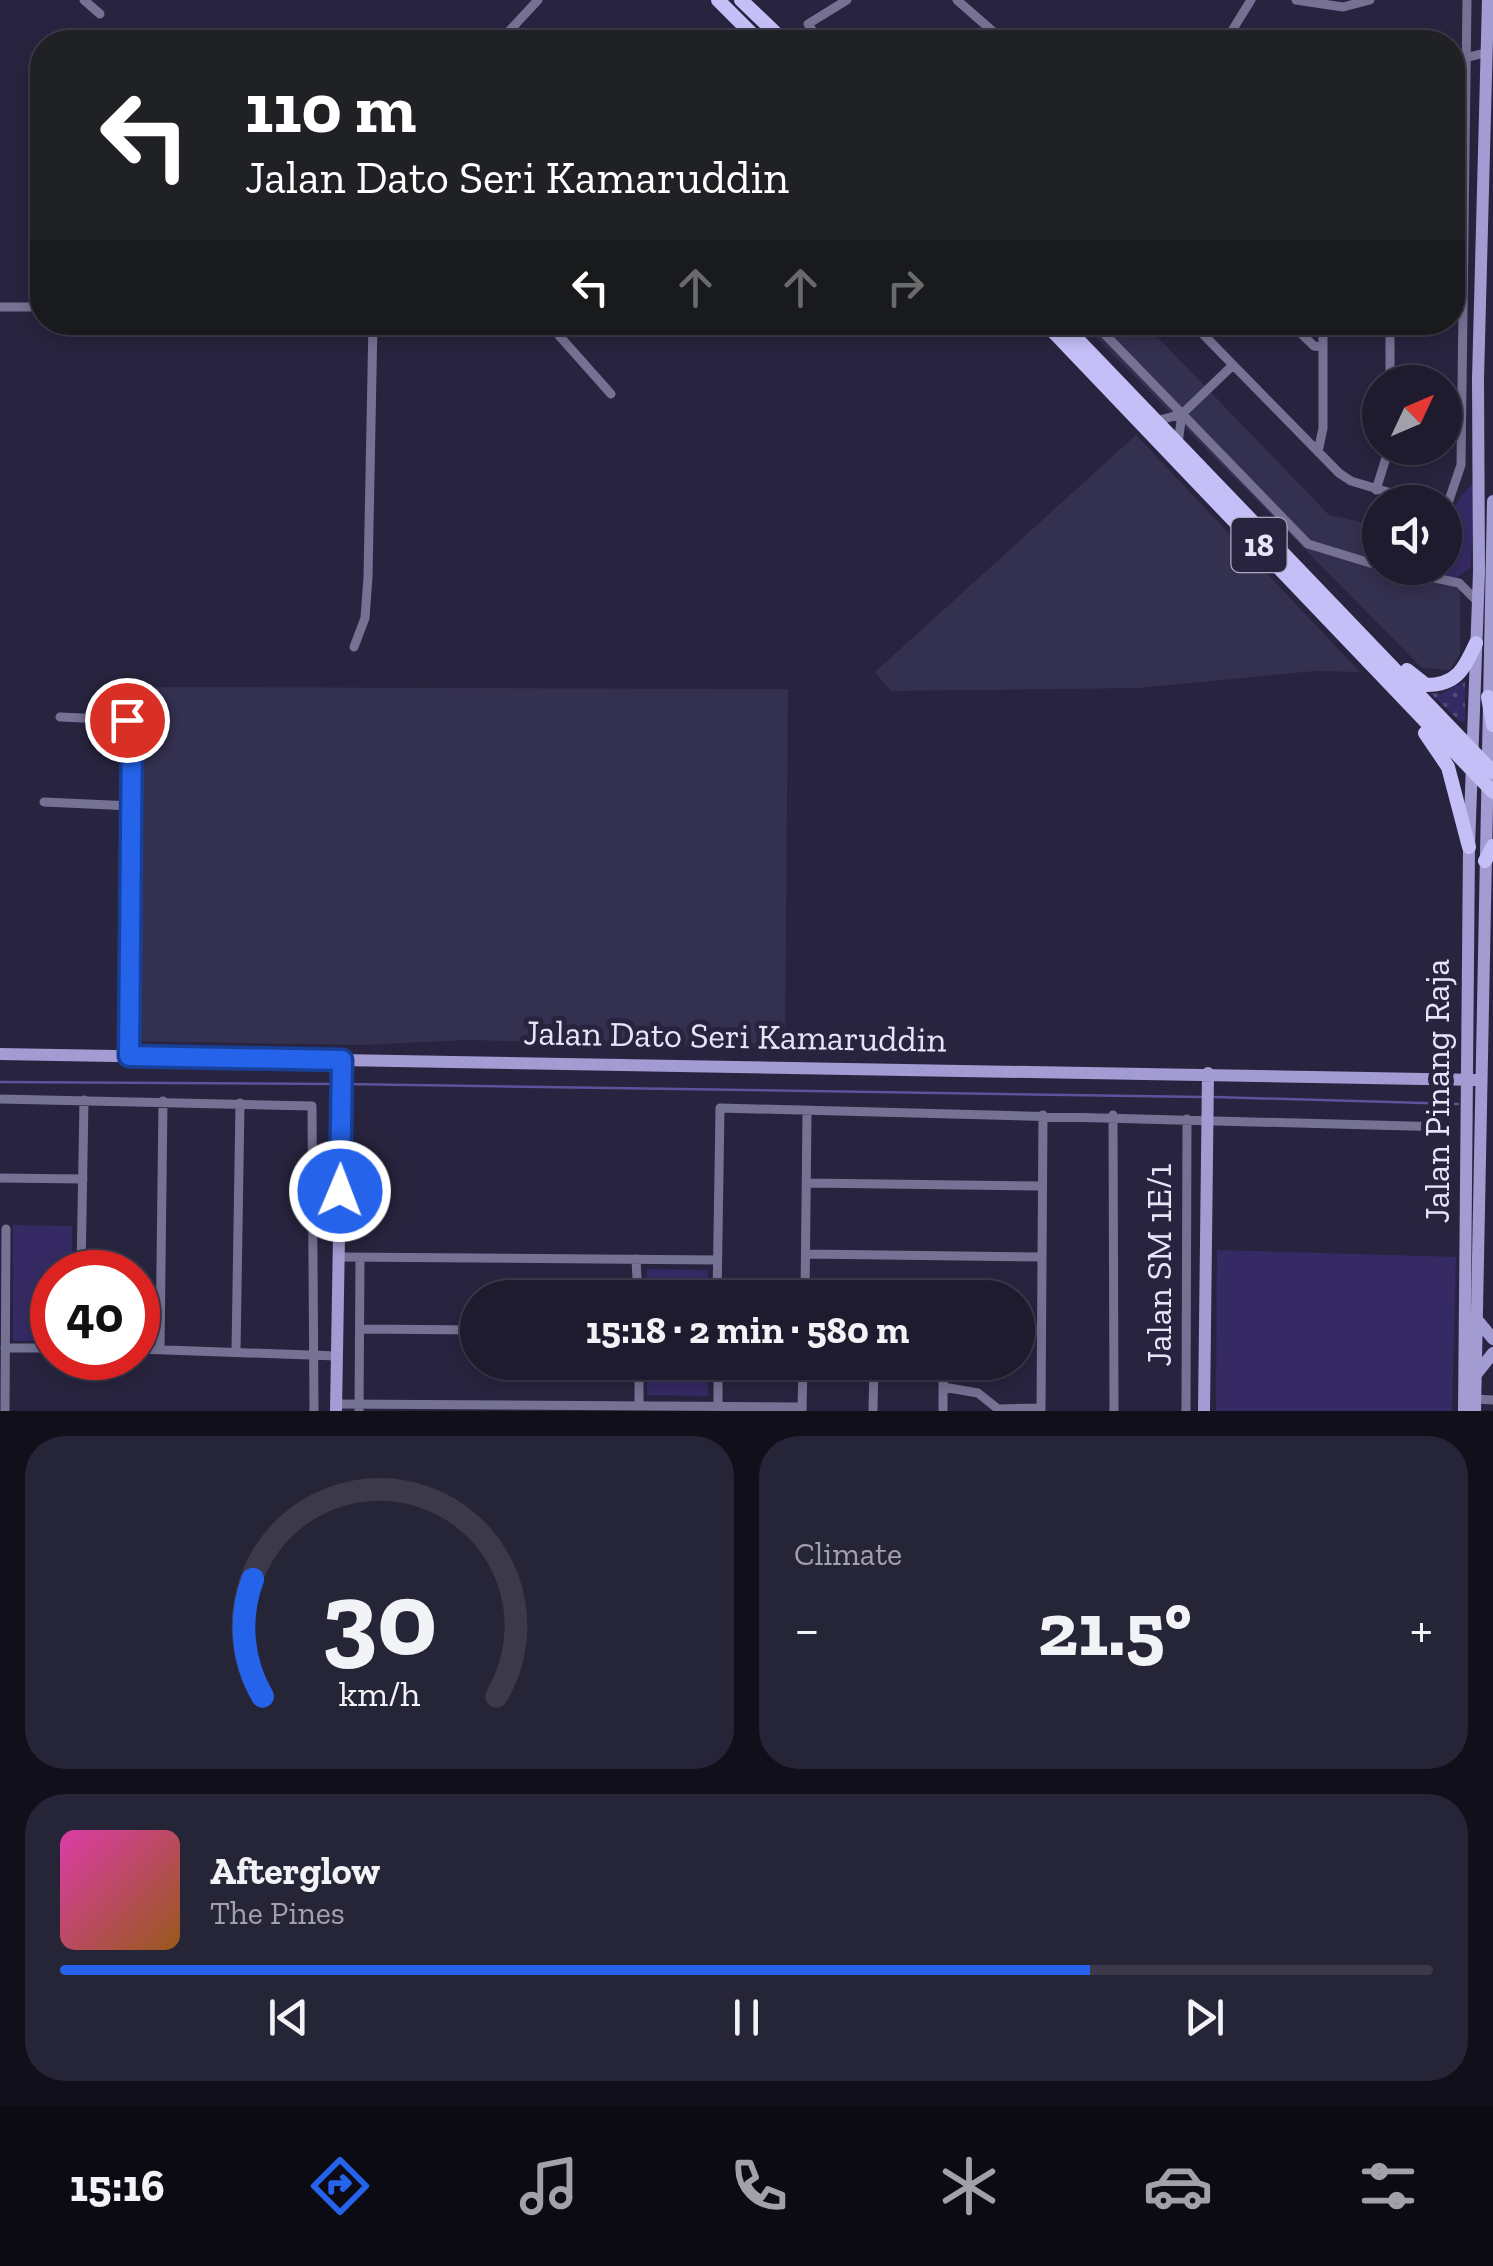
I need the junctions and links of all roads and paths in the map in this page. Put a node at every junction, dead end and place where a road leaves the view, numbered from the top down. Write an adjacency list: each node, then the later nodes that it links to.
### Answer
1 (84, 0): 12 (street)
2 (538, 0): 13 (street)
3 (718, 0): 14 (main road)
4 (741, 0): 15 (main road)
5 (846, 0): 16 (street)
6 (957, 0): 17 (street)
7 (1251, 0): 18 (street)
8 (1299, 0): 9 (street)
9 (1370, 0)
10 (1467, 0): 20 (street)
11 (1488, 0): 19 (main road)
12 (100, 14)
13 (510, 30)
14 (748, 30)
15 (772, 30)
16 (810, 30)
17 (991, 30)
18 (1232, 30)
19 (1486, 52): 20 (street); 22 (main road)
20 (1467, 57): 21 (street)
21 (1465, 112)
22 (1483, 133): 23 (main road); 25 (main road)
23 (1493, 163)
24 (1465, 304): 25 (street)
25 (1480, 304): 44 (main road)
26 (0, 307): 27 (street)
27 (30, 307)
28 (373, 335): 59 (street)
29 (559, 335): 42 (street)
30 (1056, 335): 60 (main road, 18)
31 (1074, 335): 45 (main road, 18)
32 (1106, 335): 43 (street)
33 (1203, 335): 41 (street)
34 (1303, 335): 38 (street)
35 (1323, 335): 38 (street)
36 (1390, 335): 40 (street)
37 (1458, 335): 49 (street)
38 (1323, 348): 47 (street)
39 (1493, 364): 44 (main road)
40 (1390, 365)
41 (1233, 366): 43 (street); 47 (street)
42 (611, 394)
43 (1182, 414): 45 (street); 46 (street); 51 (street)
44 (1478, 417): 52 (main road)
45 (1156, 420): 46 (main road, 18)
46 (1178, 443): 56 (main road, 18)
47 (1318, 452): 48 (street)
48 (1362, 485)
49 (1454, 485)
50 (1493, 501): 52 (main road)
51 (1362, 562)
52 (1488, 570): 53 (street); 55 (main road); 57 (main road)
53 (1462, 583)
54 (1460, 585): 55 (street)
55 (1477, 601): 58 (main road)
56 (1332, 602): 58 (main road); 64 (main road, 18)
57 (1491, 612): 61 (main road)
58 (1476, 644): 64 (main road)
59 (354, 647)
60 (1386, 683): 65 (main road, 18); 69 (main road)
61 (1488, 697): 63 (main road); 65 (main road)
62 (60, 717): 67 (street)
63 (1493, 724)
64 (1472, 751): 65 (main road, 18)
65 (1486, 777): 69 (main road, Jalan Pinang Raja); 70 (main road, Jalan Pinang Raja)
66 (44, 802): 67 (street)
67 (132, 806): 74 (street)
68 (1493, 846): 70 (main road)
69 (1469, 848): 71 (main road, Jalan Pinang Raja)
70 (1485, 861): 72 (main road, Jalan Pinang Raja)
71 (1468, 984): 72 (main road); 77 (main road, Jalan Pinang Raja)
72 (1484, 985): 77 (main road, Jalan Pinang Raja)
73 (0, 1054): 74 (main road, Jalan Dato Seri Kamaruddin)
74 (129, 1056): 75 (main road, Jalan Dato Seri Kamaruddin)
75 (342, 1060): 76 (main road, Jalan Dato Seri Kamaruddin); 96 (main road)
76 (1208, 1073): 77 (main road, Jalan Dato Seri Kamaruddin); 86 (main road)
77 (1474, 1080): 103 (main road, Jalan Pinang Raja); 109 (main road, Jalan Pinang Raja)
78 (0, 1098): 79 (street)
79 (84, 1100): 80 (street); 89 (street)
80 (163, 1102): 81 (street); 112 (street)
81 (240, 1103): 113 (street); 114 (street)
82 (808, 1112): 83 (street); 90 (street); 99 (street)
83 (1043, 1115): 84 (street); 91 (street)
84 (1114, 1115): 85 (street); 140 (street)
85 (1187, 1119): 86 (street); 116 (street, Jalan SM 1E/1)
86 (1208, 1120): 87 (street); 117 (main road)
87 (1448, 1127)
88 (0, 1178): 89 (street)
89 (83, 1178): 93 (street)
90 (808, 1183): 91 (street); 94 (street)
91 (1042, 1186): 95 (street)
92 (6, 1229): 110 (street)
93 (81, 1250)
94 (806, 1254): 95 (street); 102 (street)
95 (1041, 1257): 107 (street)
96 (339, 1258): 97 (street); 114 (main road)
97 (360, 1258): 98 (street); 104 (street)
98 (636, 1259): 99 (street); 100 (street)
99 (717, 1260): 101 (street)
100 (637, 1280)
101 (717, 1280)
102 (805, 1280)
103 (1474, 1314): 108 (main road); 109 (main road, Jalan Pinang Raja)
104 (360, 1329): 105 (street); 128 (street)
105 (460, 1330)
106 (1035, 1331): 107 (street)
107 (1039, 1331): 135 (street)
108 (1493, 1341): 109 (main road)
109 (1469, 1343): 118 (main road, Jalan Pinang Raja); 143 (main road, Jalan Pinang Raja)
110 (5, 1348): 111 (street); 136 (street)
111 (30, 1348)
112 (160, 1350): 113 (street)
113 (236, 1351): 114 (street)
114 (326, 1352): 131 (main road); 137 (street)
115 (1493, 1353): 118 (main road)
116 (1186, 1373): 117 (street); 141 (street, Jalan SM 1E/1)
117 (1204, 1373): 142 (main road)
118 (1474, 1377): 126 (main road, Jalan Pinang Raja)
119 (639, 1380): 127 (street)
120 (718, 1380): 130 (street)
121 (803, 1380): 134 (street)
122 (874, 1380): 138 (street)
123 (943, 1380): 124 (street)
124 (943, 1388): 135 (street); 139 (street)
125 (1493, 1400): 126 (street)
126 (1475, 1405)
127 (639, 1406): 130 (street); 133 (street)
128 (359, 1407): 129 (street); 131 (street)
129 (430, 1407): 132 (street)
130 (718, 1407): 134 (street)
131 (336, 1408)
132 (502, 1408): 133 (street)
133 (573, 1408)
134 (802, 1409)
135 (1041, 1410)
136 (5, 1411)
137 (314, 1411)
138 (873, 1411)
139 (943, 1411)
140 (1114, 1411)
141 (1186, 1411)
142 (1204, 1411)
143 (1464, 1411)

